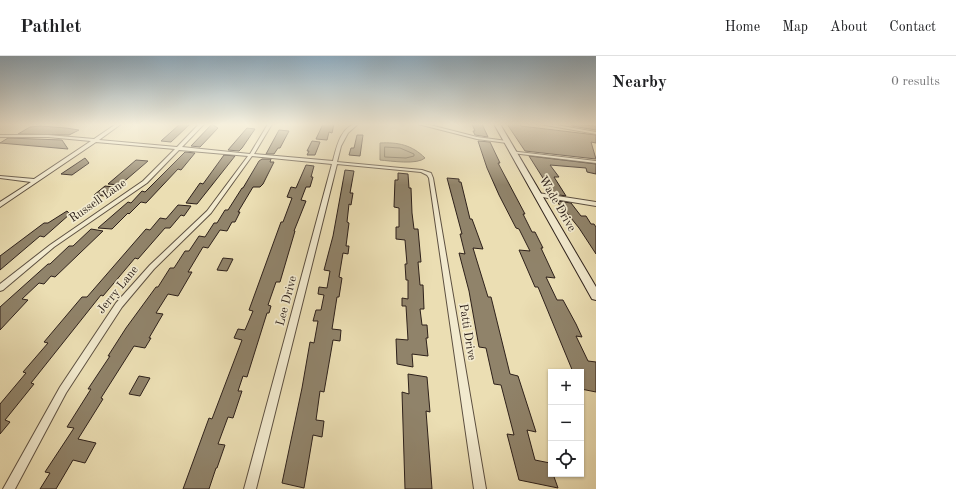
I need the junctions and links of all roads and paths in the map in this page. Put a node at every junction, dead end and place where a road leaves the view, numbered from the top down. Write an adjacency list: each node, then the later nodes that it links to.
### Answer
1 (90, 144): 13 (street)
2 (133, 144): 7 (street)
3 (183, 144): 7 (street, Russell Lane)
4 (258, 144): 9 (street, Jerry Lane)
5 (341, 144): 11 (street, Lee Drive)
6 (508, 144): 8 (street, Wade Drive)
7 (179, 148): 9 (street); 17 (street, Russell Lane)
8 (512, 152): 10 (street); 14 (street, Wade Drive)
9 (252, 155): 11 (street); 19 (street, Jerry Lane)
10 (596, 162)
11 (335, 163): 20 (street, Lee Drive); 21 (street, Patti Drive)
12 (0, 177): 13 (street)
13 (36, 182): 16 (street)
14 (538, 195): 15 (street); 18 (street, Wade Drive)
15 (596, 204)
16 (0, 205)
17 (0, 288)
18 (596, 296)
19 (9, 489)
20 (250, 489)
21 (480, 489)

